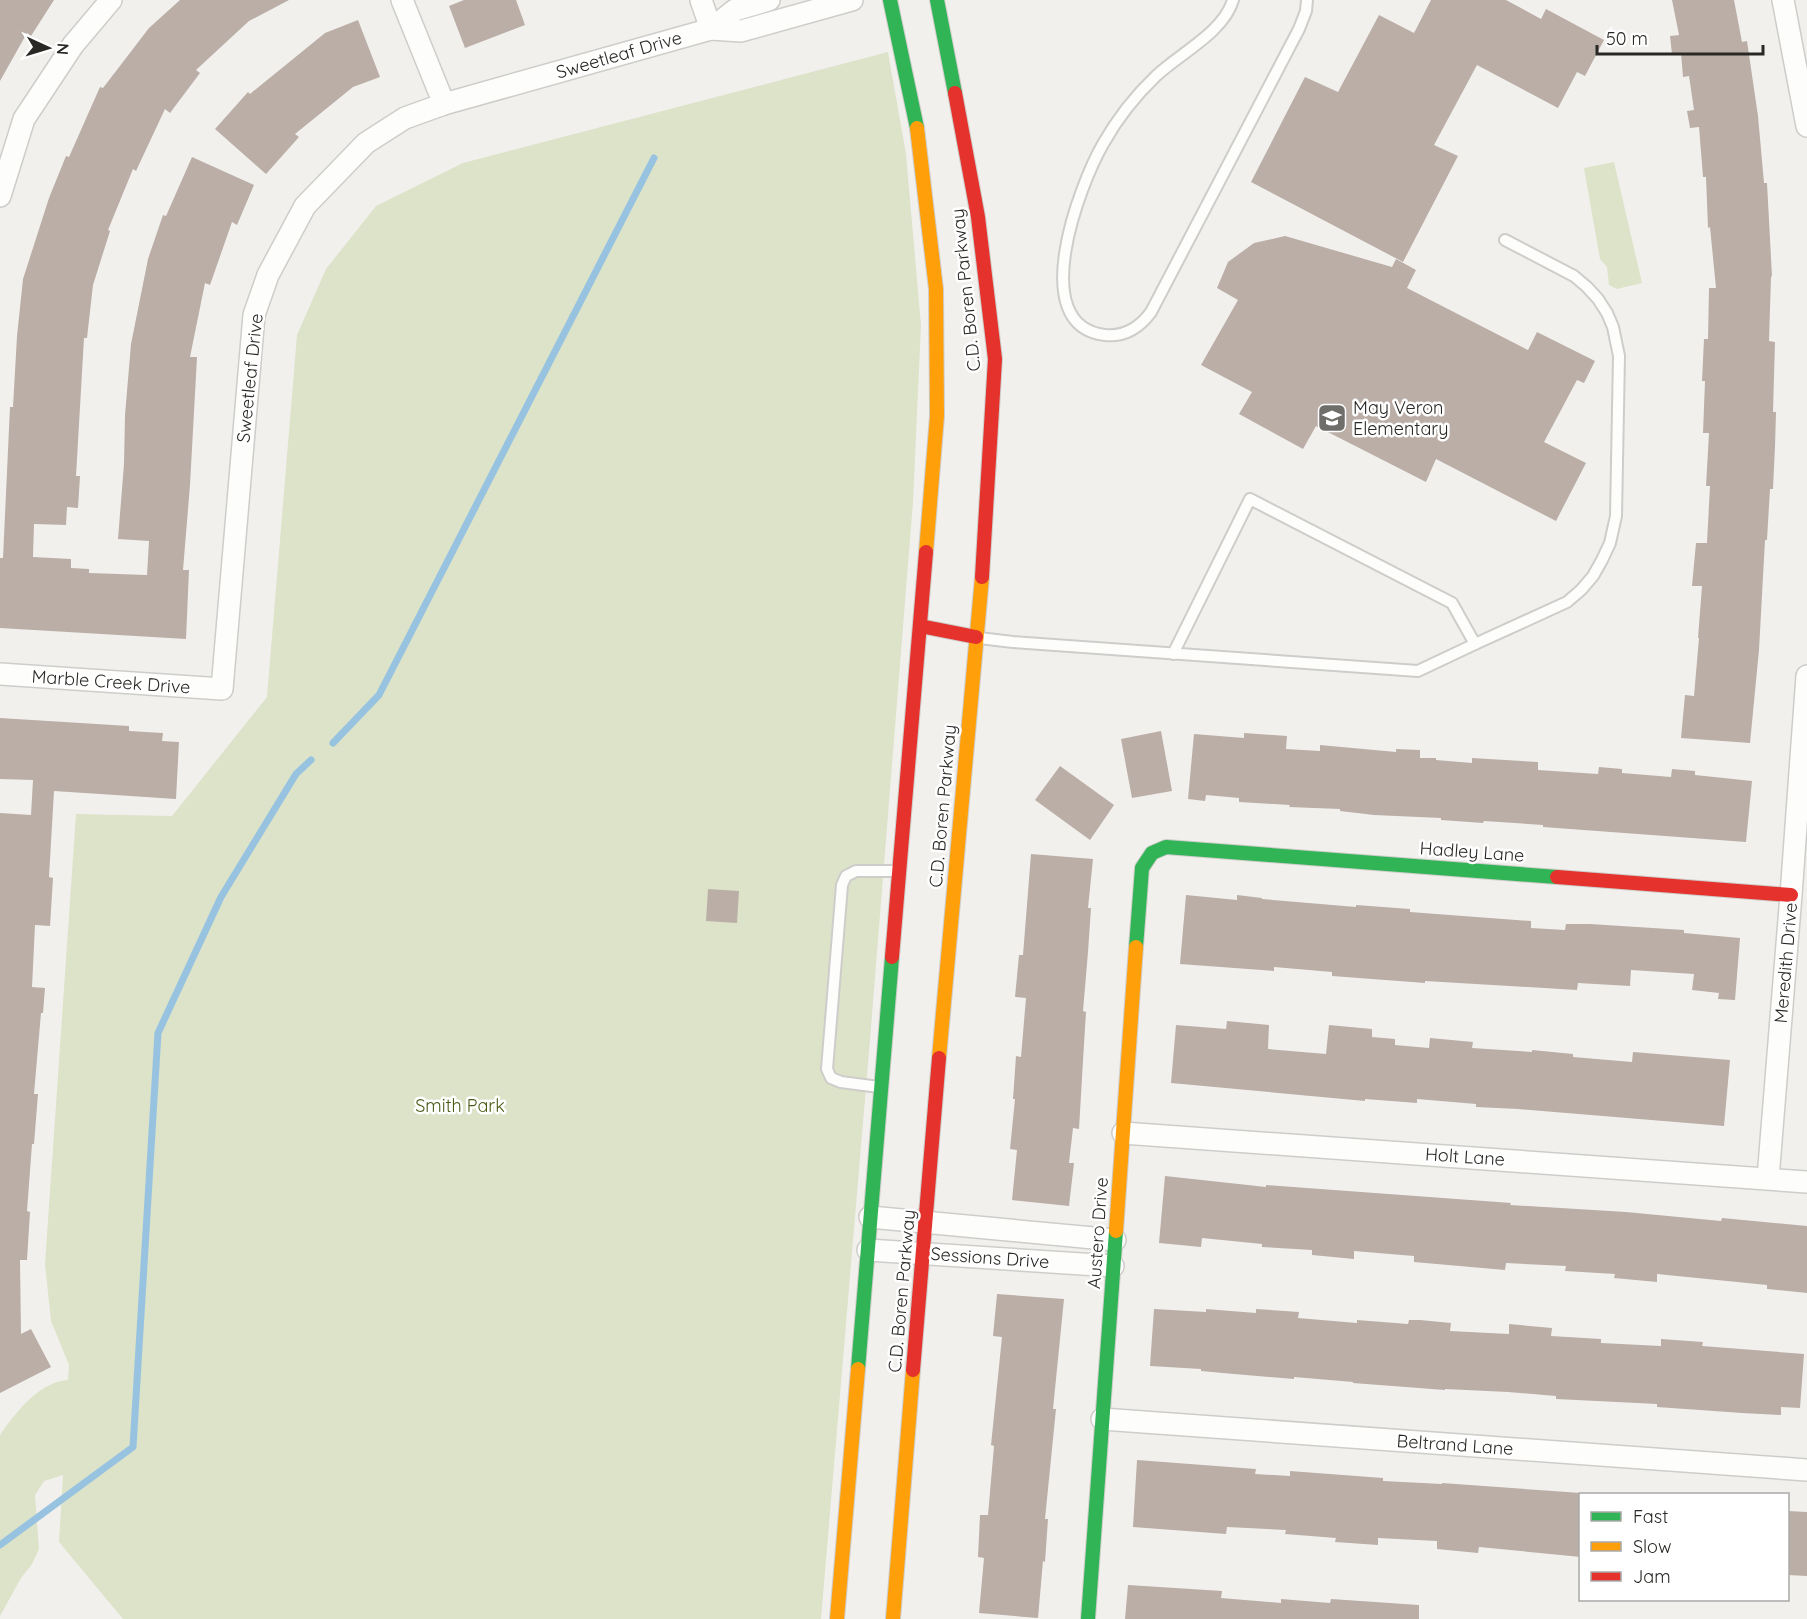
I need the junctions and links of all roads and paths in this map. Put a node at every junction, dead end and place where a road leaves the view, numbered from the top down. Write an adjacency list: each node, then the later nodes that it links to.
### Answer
1 (110, 0): 14 (street)
2 (402, 0): 12 (street)
3 (701, 0): 11 (street)
4 (769, 0): 11 (street, Sweetleaf Drive)
5 (852, 0): 11 (street, Sweetleaf Drive)
6 (890, 0): 16 (street, C.D. Boren Parkway)
7 (938, 0): 17 (street, C.D. Boren Parkway)
8 (1233, 0): 9 (lane)
9 (1307, 0)
10 (1783, 0): 13 (street)
11 (711, 29): 12 (street, Sweetleaf Drive)
12 (444, 104): 22 (street, Sweetleaf Drive)
13 (1807, 126)
14 (0, 196)
15 (1505, 240): 18 (lane)
16 (921, 626): 17 (street); 24 (street, C.D. Boren Parkway)
17 (976, 637): 19 (lane); 31 (street, C.D. Boren Parkway)
18 (1475, 644): 19 (lane); 19 (lane)
19 (1173, 654)
20 (0, 675): 22 (street, Marble Creek Drive)
21 (1807, 676): 25 (street, Meredith Drive)
22 (222, 688)
23 (1152, 853): 25 (street, Hadley Lane); 27 (street, Austero Drive)
24 (899, 871): 26 (street, C.D. Boren Parkway); 26 (lane)
25 (1791, 895): 28 (street, Meredith Drive)
26 (881, 1087): 30 (street, C.D. Boren Parkway)
27 (1123, 1133): 28 (street, Holt Lane); 32 (street, Austero Drive)
28 (1768, 1178): 29 (street, Holt Lane)
29 (1807, 1182)
30 (870, 1217): 31 (street, Sessions Drive); 33 (street, C.D. Boren Parkway)
31 (925, 1223): 32 (street, Sessions Drive); 34 (street, C.D. Boren Parkway)
32 (1115, 1240): 35 (street, Austero Drive)
33 (868, 1250): 34 (street, Sessions Drive); 38 (street, C.D. Boren Parkway)
34 (923, 1253): 35 (street, Sessions Drive); 39 (street, C.D. Boren Parkway)
35 (1113, 1266): 36 (street, Austero Drive)
36 (1102, 1419): 37 (street, Beltrand Lane); 40 (street, Austero Drive)
37 (1807, 1470)
38 (837, 1619)
39 (893, 1619)
40 (1088, 1619)

